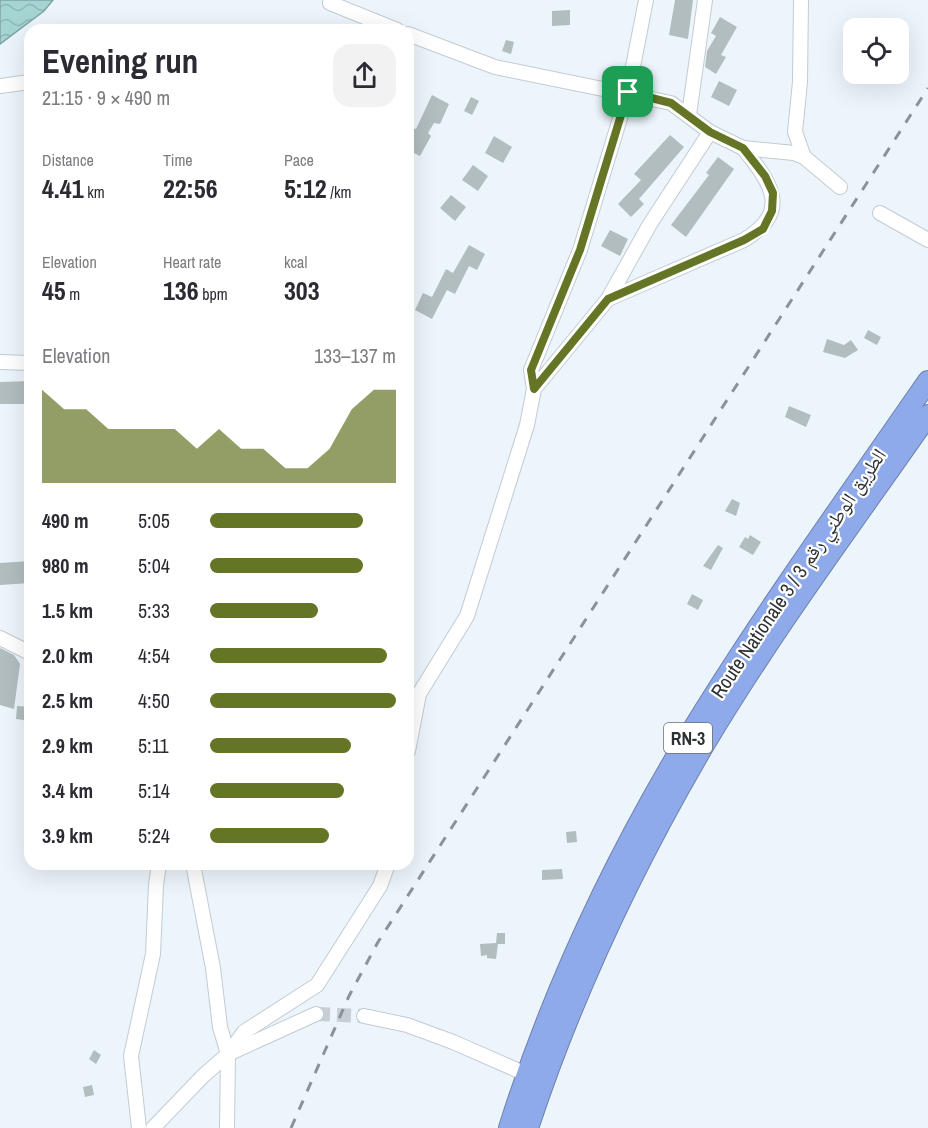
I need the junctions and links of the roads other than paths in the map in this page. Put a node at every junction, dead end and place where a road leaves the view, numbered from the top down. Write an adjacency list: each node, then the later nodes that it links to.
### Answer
1 (646, 0): 9 (street)
2 (705, 0): 10 (street)
3 (801, 0): 13 (street)
4 (330, 3): 5 (street)
5 (382, 24)
6 (414, 36): 9 (street)
7 (24, 83): 8 (street)
8 (0, 86)
9 (628, 92): 10 (street); 21 (street)
10 (689, 115): 11 (street)
11 (710, 132): 12 (street); 17 (street)
12 (743, 148): 13 (street); 17 (street)
13 (804, 157): 14 (street)
14 (840, 187)
15 (880, 213): 16 (street)
16 (928, 240)
17 (608, 299): 21 (street)
18 (0, 362): 19 (street)
19 (24, 363)
20 (928, 381): 32 (highway, Route Nationale 3 / الطريق الوطني رقم 3 / RN-3)
21 (534, 389): 25 (street)
22 (928, 415): 32 (highway, Route Nationale 3 / الطريق الوطني رقم 3 / RN-3)
23 (0, 638): 24 (street)
24 (24, 650)
25 (414, 717)
26 (158, 870): 33 (street)
27 (194, 870): 31 (street)
28 (386, 870): 31 (street)
29 (315, 1014): 31 (street)
30 (364, 1016): 32 (street)
31 (228, 1054): 34 (street); 35 (street)
32 (535, 1078): 36 (highway, Route Nationale 3 / الطريق الوطني رقم 3 / RN-3); 37 (highway, Route Nationale 3 / الطريق الوطني رقم 3 / RN-3)
33 (140, 1128)
34 (153, 1128)
35 (227, 1128)
36 (509, 1128)
37 (528, 1128)

